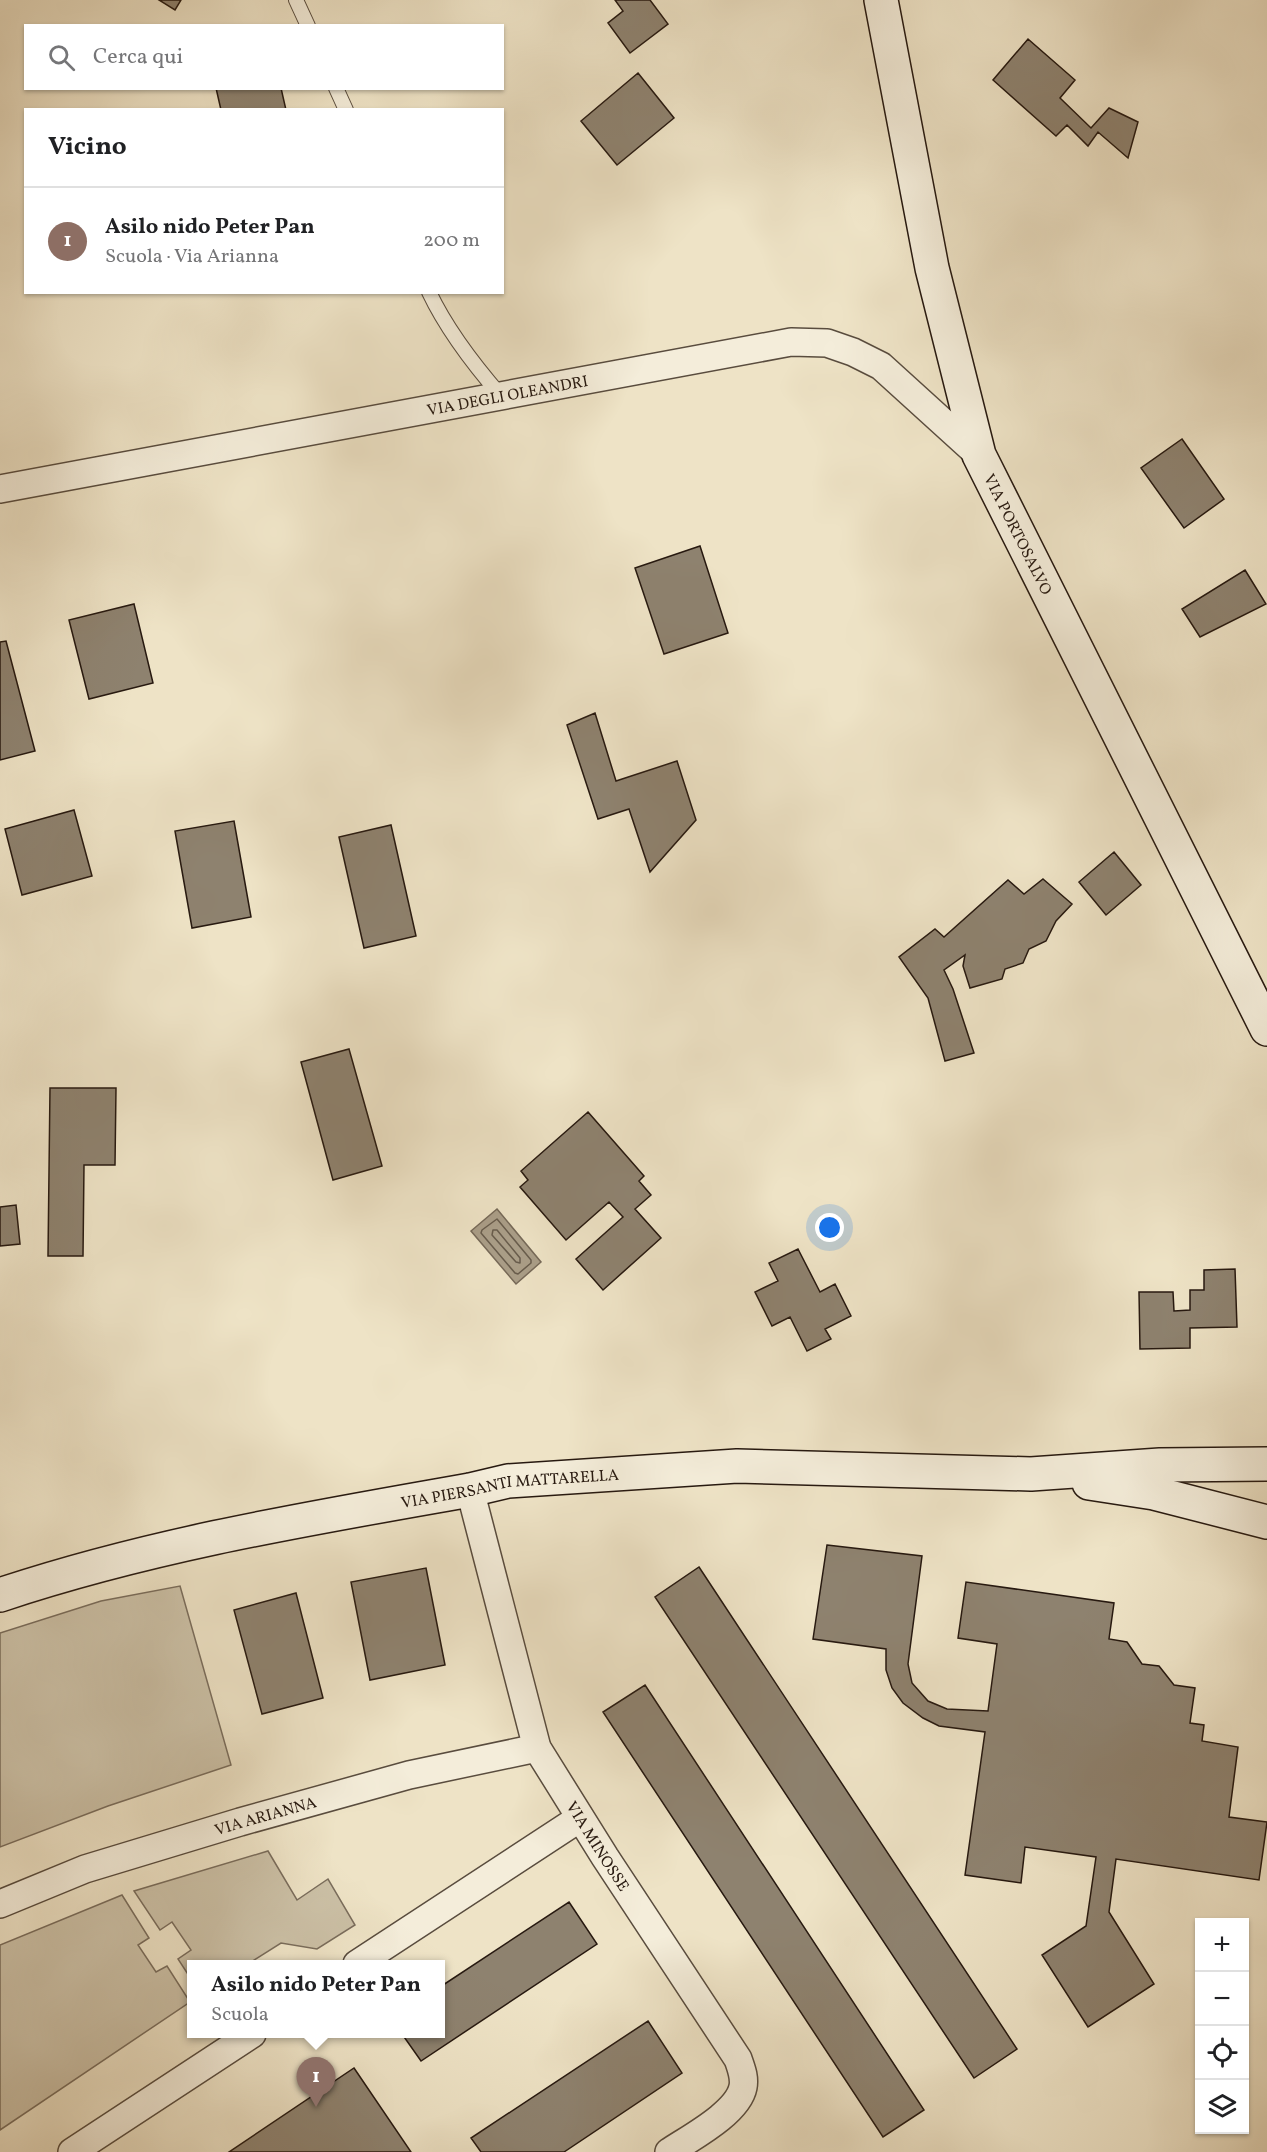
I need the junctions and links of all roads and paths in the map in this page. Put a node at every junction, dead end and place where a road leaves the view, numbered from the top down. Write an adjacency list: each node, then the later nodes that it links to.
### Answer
1 (296, 0): 3 (lane)
2 (881, 0): 8 (street, VIA PORTOSALVO)
3 (307, 24)
4 (337, 90): 5 (lane)
5 (345, 108)
6 (430, 294): 7 (lane)
7 (501, 396): 8 (street, VIA DEGLI OLEANDRI); 9 (street, VIA DEGLI OLEANDRI)
8 (979, 455): 10 (street, VIA PORTOSALVO)
9 (0, 489)
10 (1267, 1029)
11 (1257, 1461): 12 (street)
12 (1031, 1474): 13 (street, VIA PIERSANTI MATTARELLA); 14 (street)
13 (470, 1490): 15 (street, VIA PIERSANTI MATTARELLA); 16 (street, VIA MINOSSE)
14 (1267, 1522)
15 (0, 1595)
16 (537, 1748): 17 (street, VIA MINOSSE); 18 (street, VIA ARIANNA)
17 (580, 1818): 19 (street); 22 (street, VIA MINOSSE)
18 (0, 1904)
19 (365, 1960)
20 (246, 2038): 21 (street)
21 (72, 2152)
22 (669, 2152)

